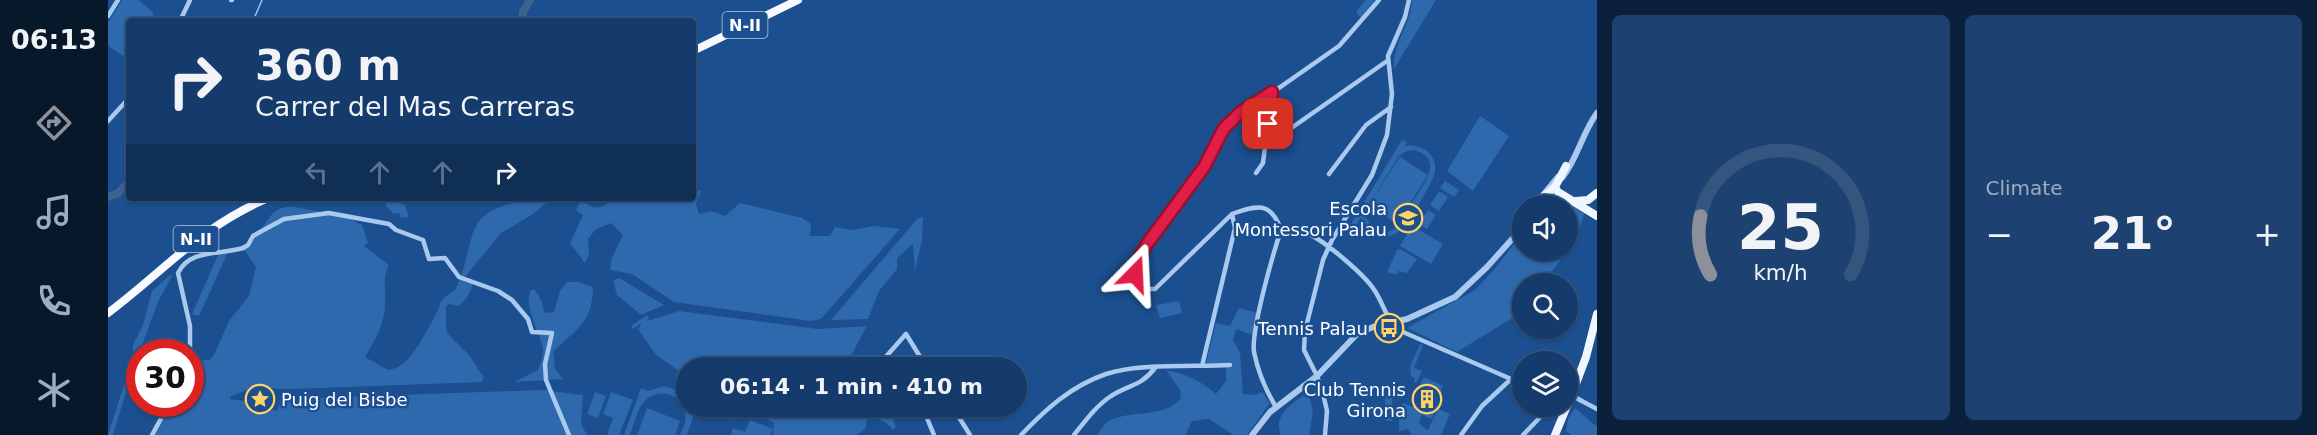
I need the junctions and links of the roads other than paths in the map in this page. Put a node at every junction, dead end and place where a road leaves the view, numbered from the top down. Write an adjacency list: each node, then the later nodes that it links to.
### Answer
1 (118, 0): 6 (street)
2 (190, 0): 7 (street)
3 (798, 0): 8 (highway, N-II)
4 (1379, 0): 10 (street)
5 (1409, 0): 9 (street)
6 (108, 16)
7 (181, 18)
8 (696, 50)
9 (1387, 61): 12 (street); 16 (street)
10 (1272, 92): 16 (street); 29 (street)
11 (126, 101): 14 (street)
12 (1391, 107): 19 (street); 33 (street)
13 (1597, 112): 15 (street)
14 (108, 121)
15 (1581, 144): 17 (street); 20 (street)
16 (1265, 148): 18 (street)
17 (1566, 166): 20 (main road); 23 (street)
18 (1256, 173)
19 (1329, 174)
20 (1560, 188): 22 (main road); 24 (main road); 25 (main road)
21 (1597, 193): 26 (main road)
22 (1549, 194)
23 (1544, 195)
24 (1550, 195)
25 (1567, 195)
26 (1578, 200)
27 (262, 201): 34 (highway, N-II)
28 (1578, 204): 30 (main road)
29 (1232, 214): 31 (street); 41 (street)
30 (1597, 216)
31 (1281, 230): 33 (street); 47 (street)
32 (1512, 239): 36 (street)
33 (1329, 247): 36 (street); 43 (street)
34 (108, 314)
35 (1597, 314): 44 (main road)
36 (1391, 323): 43 (street); 45 (street)
37 (190, 339): 55 (street)
38 (887, 357): 39 (street)
39 (920, 357)
40 (1230, 365): 41 (street)
41 (1202, 366): 42 (street)
42 (1155, 368): 58 (street); 59 (street)
43 (1317, 376): 47 (street); 61 (street)
44 (1578, 378)
45 (1511, 379): 62 (street)
46 (1578, 399): 48 (street, bridge)
47 (1276, 407): 60 (street)
48 (1597, 409)
49 (162, 417): 54 (street)
50 (927, 417): 56 (street)
51 (959, 417): 57 (street)
52 (1540, 417): 63 (street)
53 (1562, 417): 64 (main road)
54 (152, 435)
55 (569, 435)
56 (934, 435)
57 (970, 435)
58 (1021, 435)
59 (1074, 435)
60 (1252, 435)
61 (1325, 435)
62 (1461, 435)
63 (1523, 435)
64 (1555, 435)

